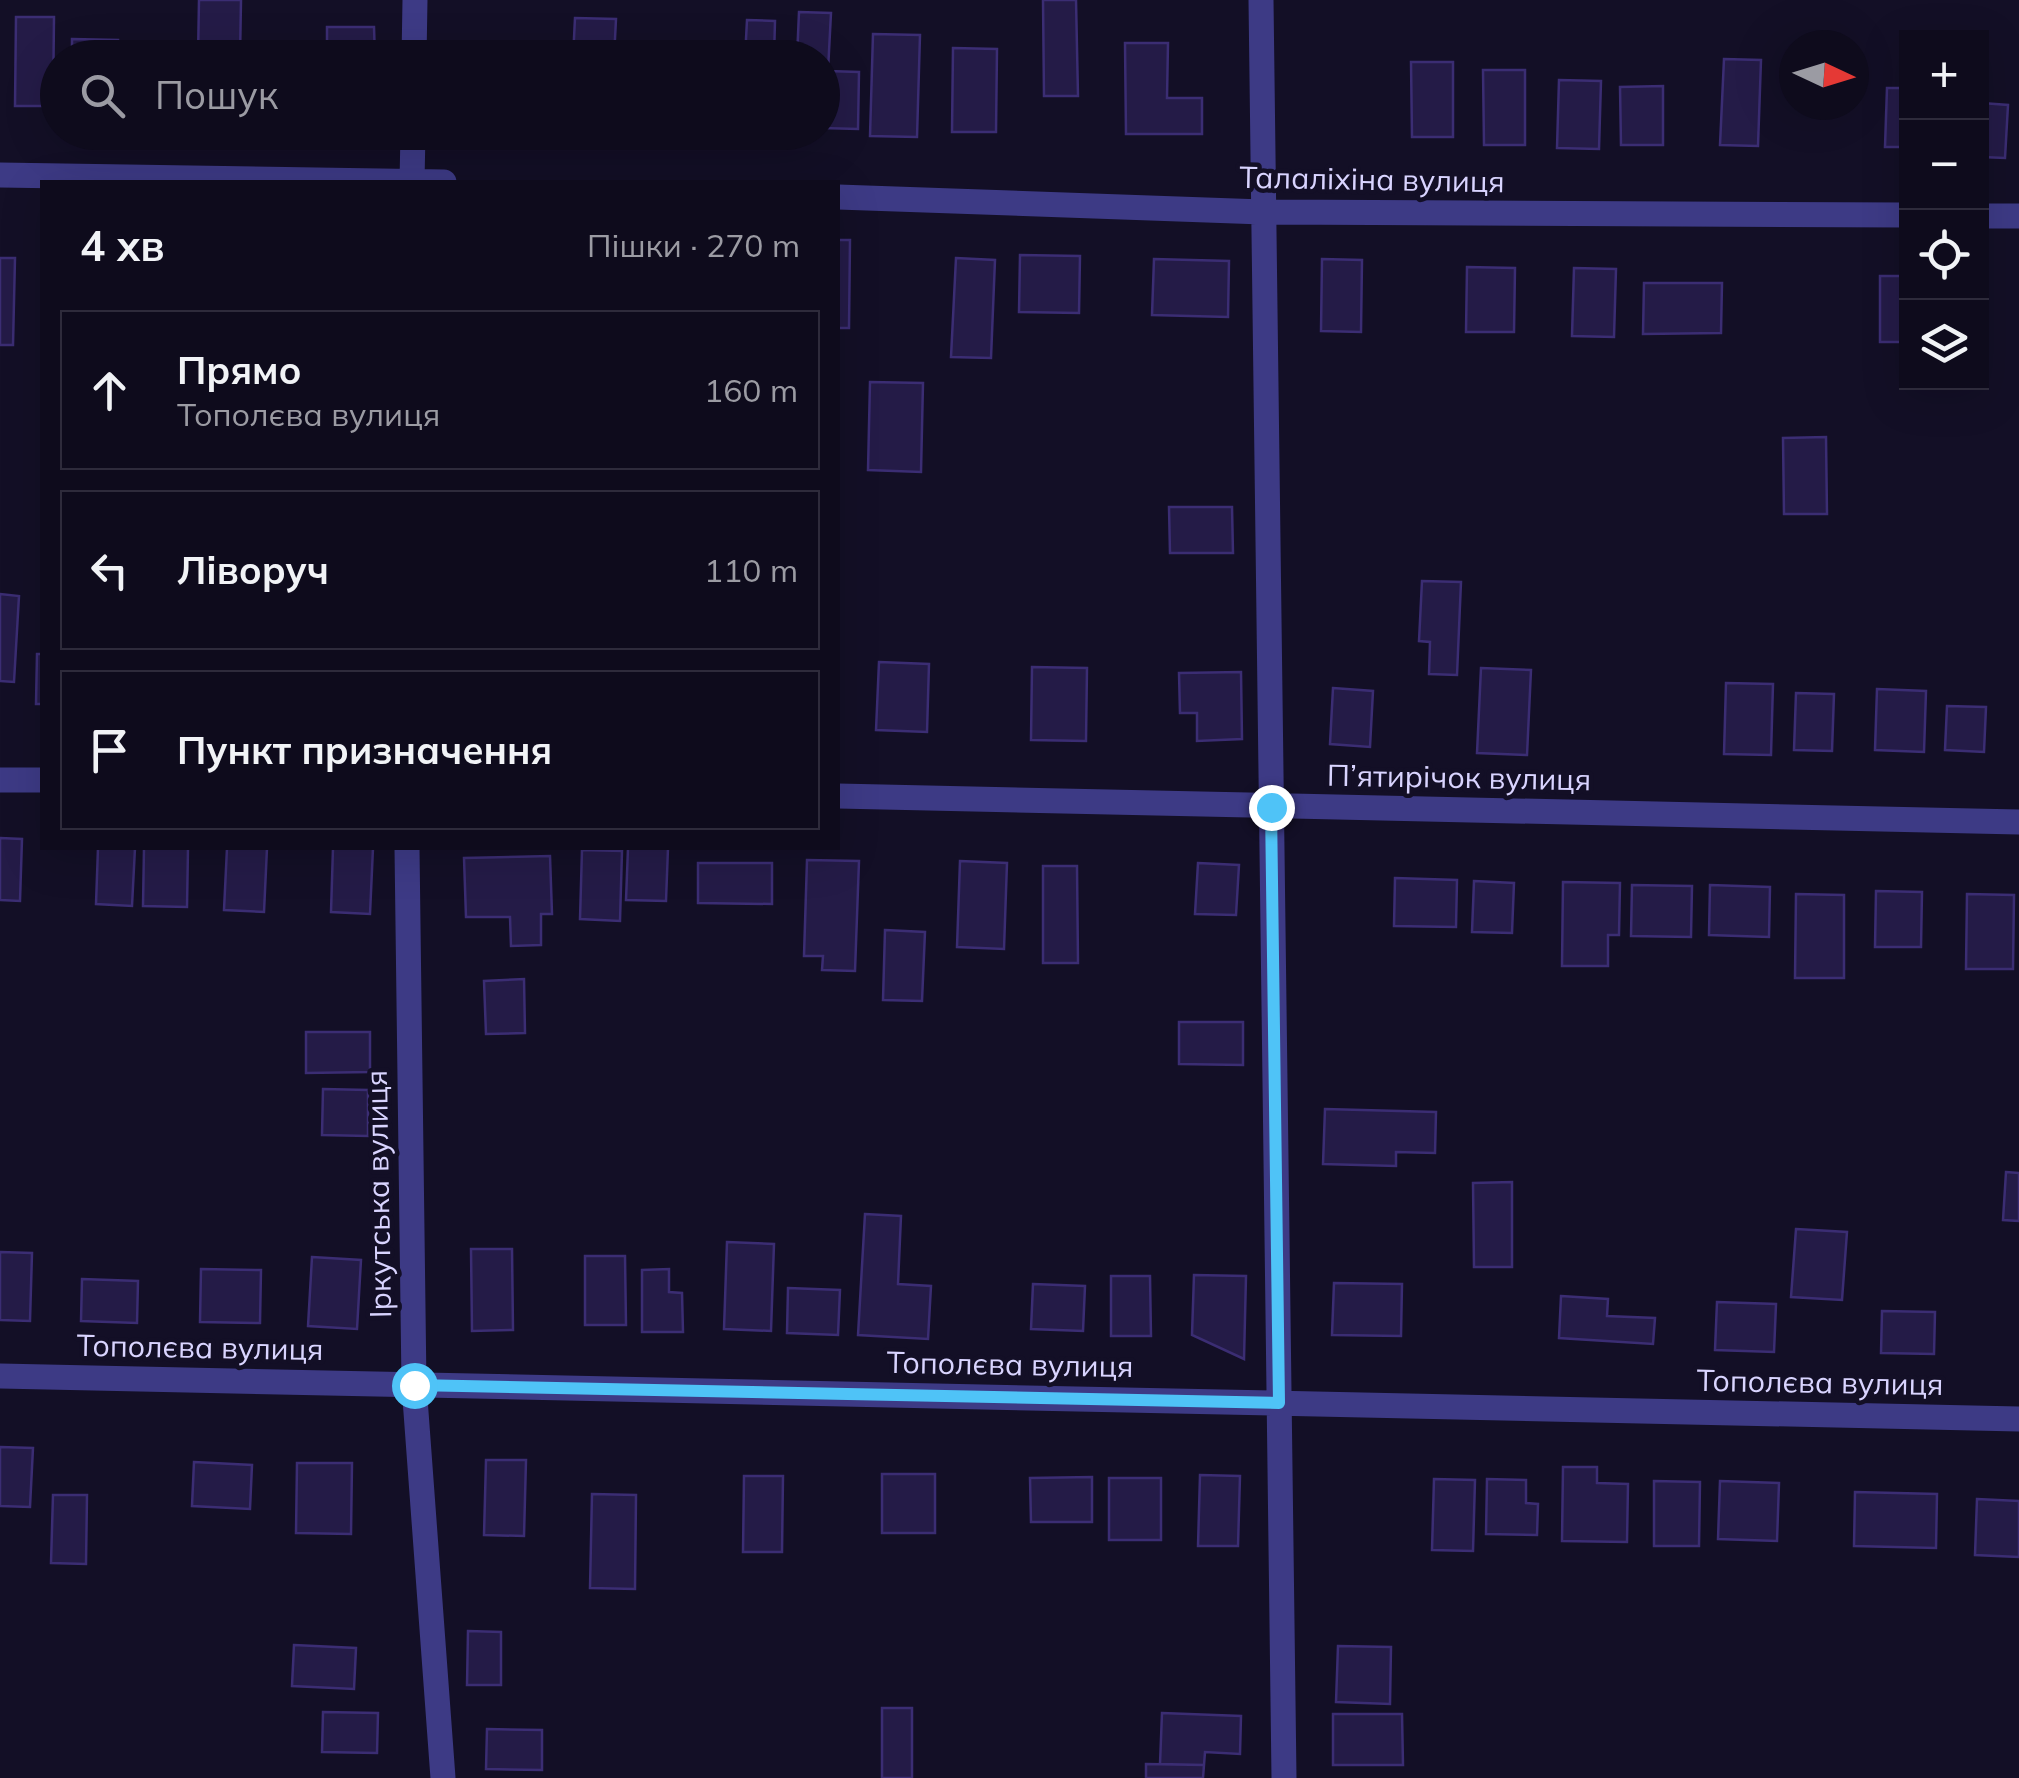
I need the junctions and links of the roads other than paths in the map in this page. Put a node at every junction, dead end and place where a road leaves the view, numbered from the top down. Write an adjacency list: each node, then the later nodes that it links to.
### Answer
1 (415, 0): 3 (street)
2 (1261, 0): 9 (street)
3 (414, 40)
4 (413, 150): 7 (street)
5 (0, 175): 6 (street)
6 (294, 180)
7 (412, 180)
8 (840, 197): 9 (street, Талаліхіна вулиця)
9 (1263, 212): 10 (street, Талаліхіна вулиця); 16 (street)
10 (1899, 215)
11 (1989, 216): 12 (street)
12 (2019, 216)
13 (0, 780): 14 (street)
14 (40, 780)
15 (840, 796): 16 (street, П’ятирічок вулиця)
16 (1271, 807): 17 (street, П’ятирічок вулиця); 21 (street)
17 (2019, 822)
18 (406, 850): 20 (street, Іркутська вулиця)
19 (0, 1376): 20 (street, Тополєва вулиця)
20 (414, 1385): 21 (street, Тополєва вулиця); 23 (street, Іркутська вулиця)
21 (1279, 1403): 22 (street, Тополєва вулиця); 24 (street)
22 (2019, 1420)
23 (443, 1778)
24 (1284, 1778)

